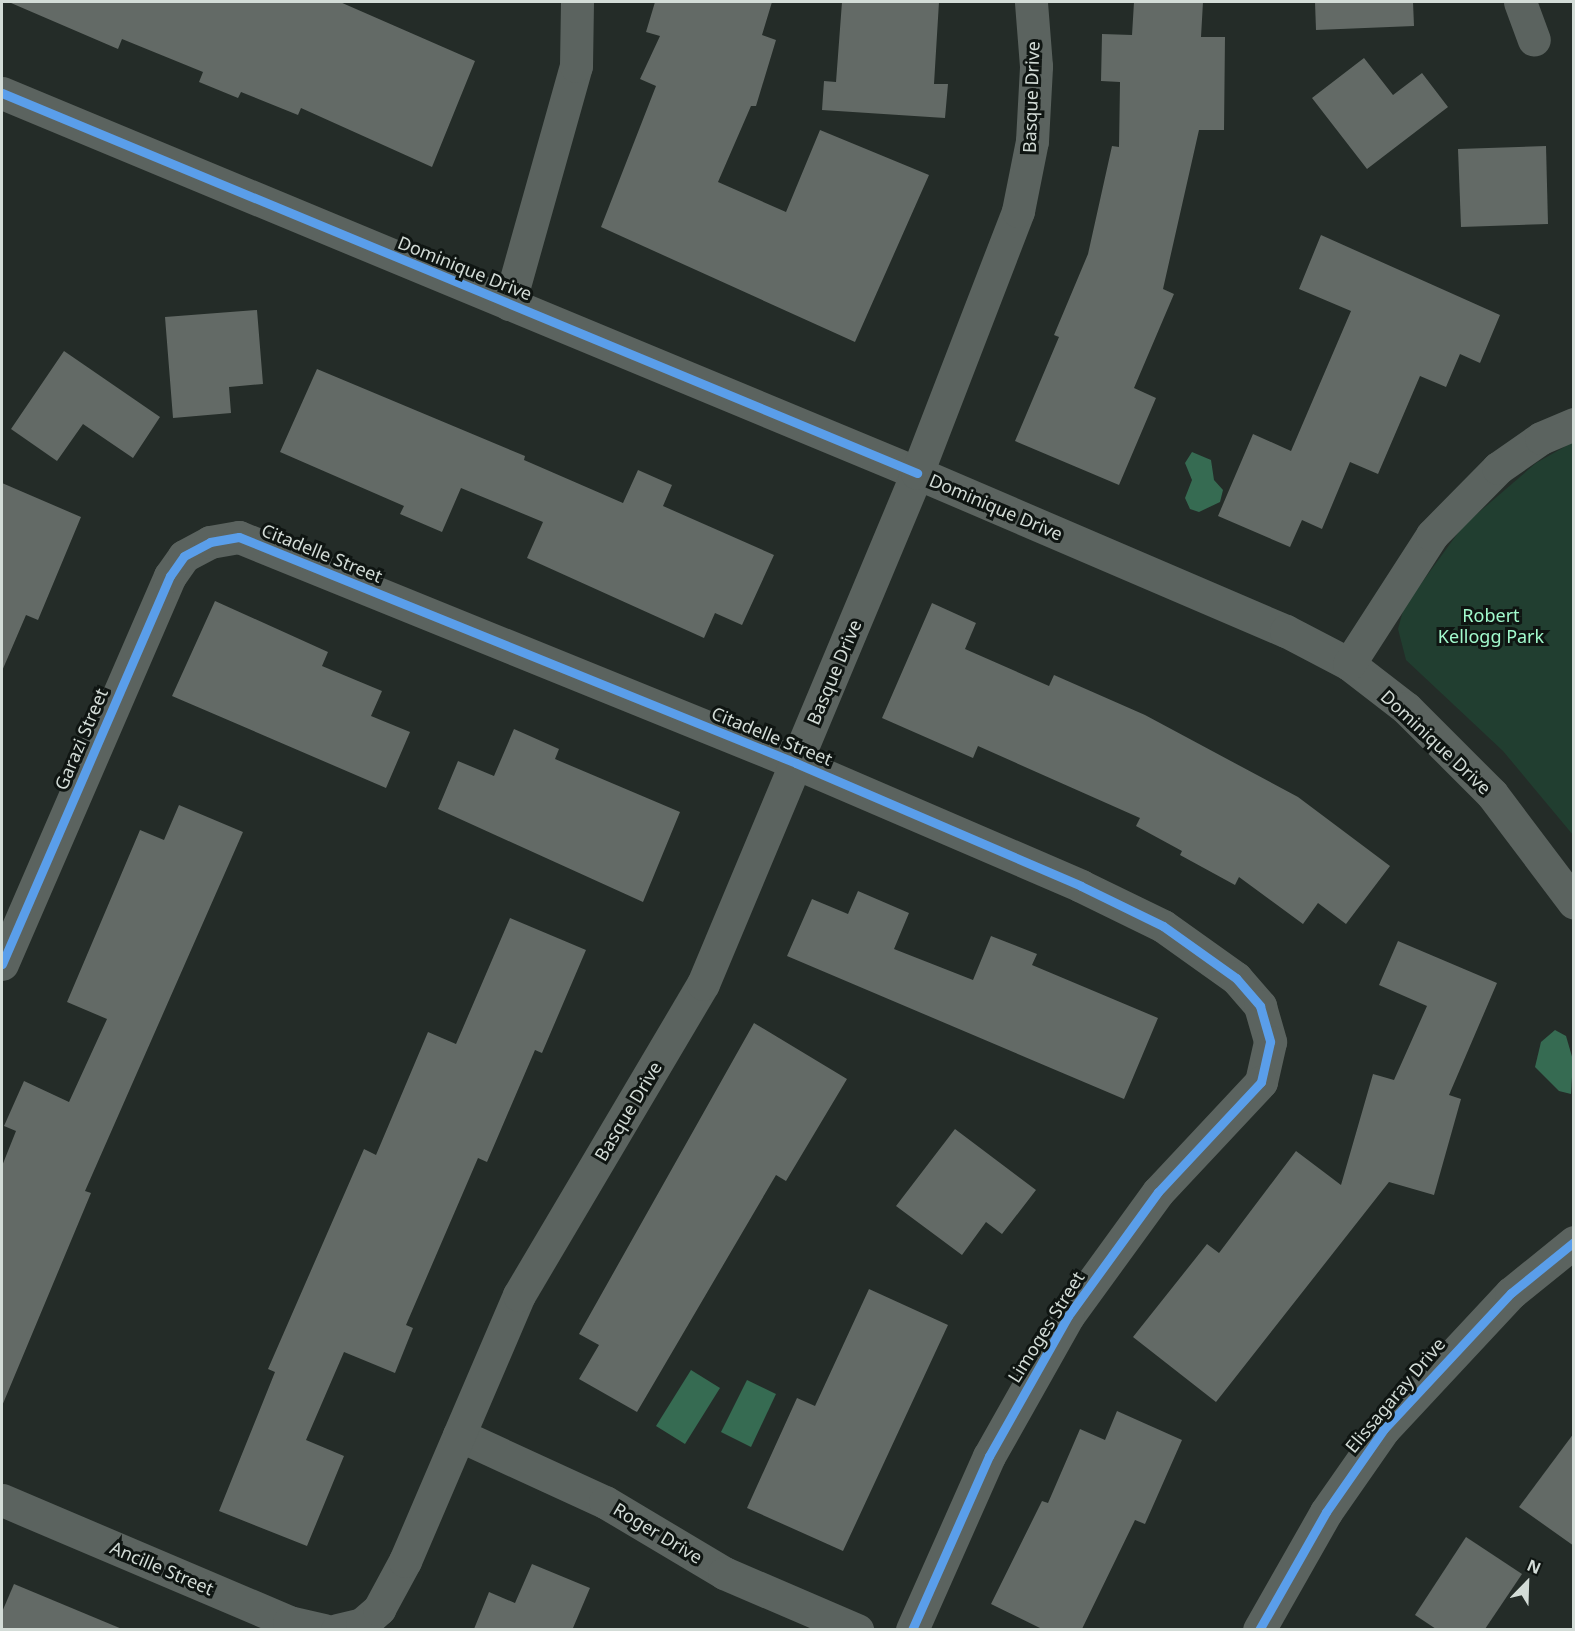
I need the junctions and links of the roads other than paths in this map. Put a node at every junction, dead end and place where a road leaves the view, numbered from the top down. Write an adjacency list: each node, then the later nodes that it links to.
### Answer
1 (577, 2): 6 (street)
2 (1031, 2): 8 (street, Basque Drive)
3 (1520, 2): 4 (street)
4 (1534, 40)
5 (2, 93): 6 (street, Dominique Drive)
6 (509, 304): 8 (street, Dominique Drive)
7 (1574, 424): 10 (street)
8 (917, 473): 10 (street, Dominique Drive); 11 (street, Basque Drive)
9 (210, 542): 11 (street, Citadelle Street); 13 (street, Garazi Street)
10 (1349, 664): 12 (street, Dominique Drive)
11 (796, 763): 14 (street, Citadelle Street); 16 (street, Basque Drive)
12 (1574, 903)
13 (2, 964)
14 (1270, 1042): 21 (street, Limoges Street)
15 (1574, 1242): 22 (street, Elissagaray Drive)
16 (459, 1435): 19 (street); 20 (street, Roger Drive)
17 (2, 1500): 18 (street, Ancille Street)
18 (324, 1629)
19 (337, 1629)
20 (857, 1629)
21 (912, 1629)
22 (1259, 1629)

